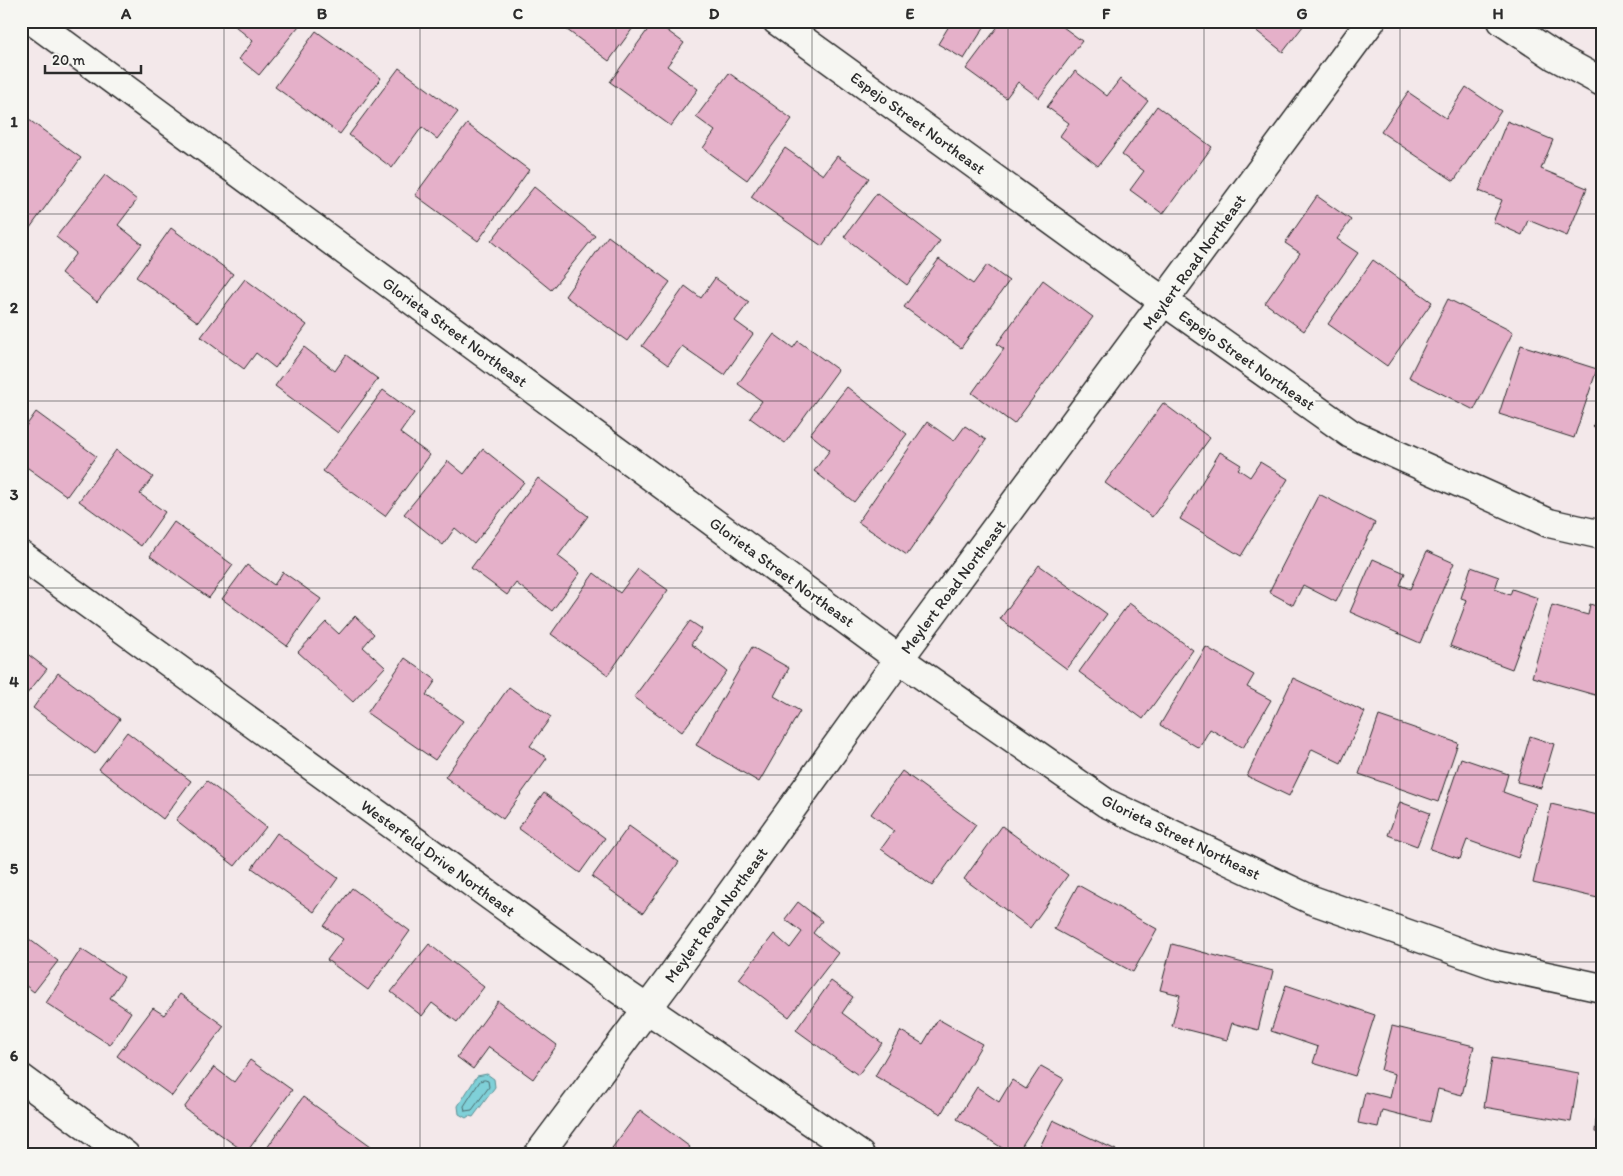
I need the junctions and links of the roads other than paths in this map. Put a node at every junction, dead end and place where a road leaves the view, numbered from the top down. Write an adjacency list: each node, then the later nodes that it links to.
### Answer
1 (33, 21): 9 (street, Glorieta Street Northeast)
2 (777, 21): 6 (street, Espejo Street Northeast)
3 (1371, 21): 6 (street, Meylert Road Northeast)
4 (1502, 21): 5 (street)
5 (1602, 82)
6 (1164, 302): 7 (street, Espejo Street Northeast); 9 (street, Meylert Road Northeast)
7 (1602, 535)
8 (21, 555): 11 (street, Westerfeld Drive Northeast)
9 (899, 659): 10 (street, Glorieta Street Northeast); 11 (street, Meylert Road Northeast)
10 (1602, 988)
11 (647, 1010): 14 (street, Meylert Road Northeast); 15 (street, Westerfeld Drive Northeast)
12 (21, 1078): 13 (street)
13 (125, 1155)
14 (538, 1155)
15 (860, 1155)

